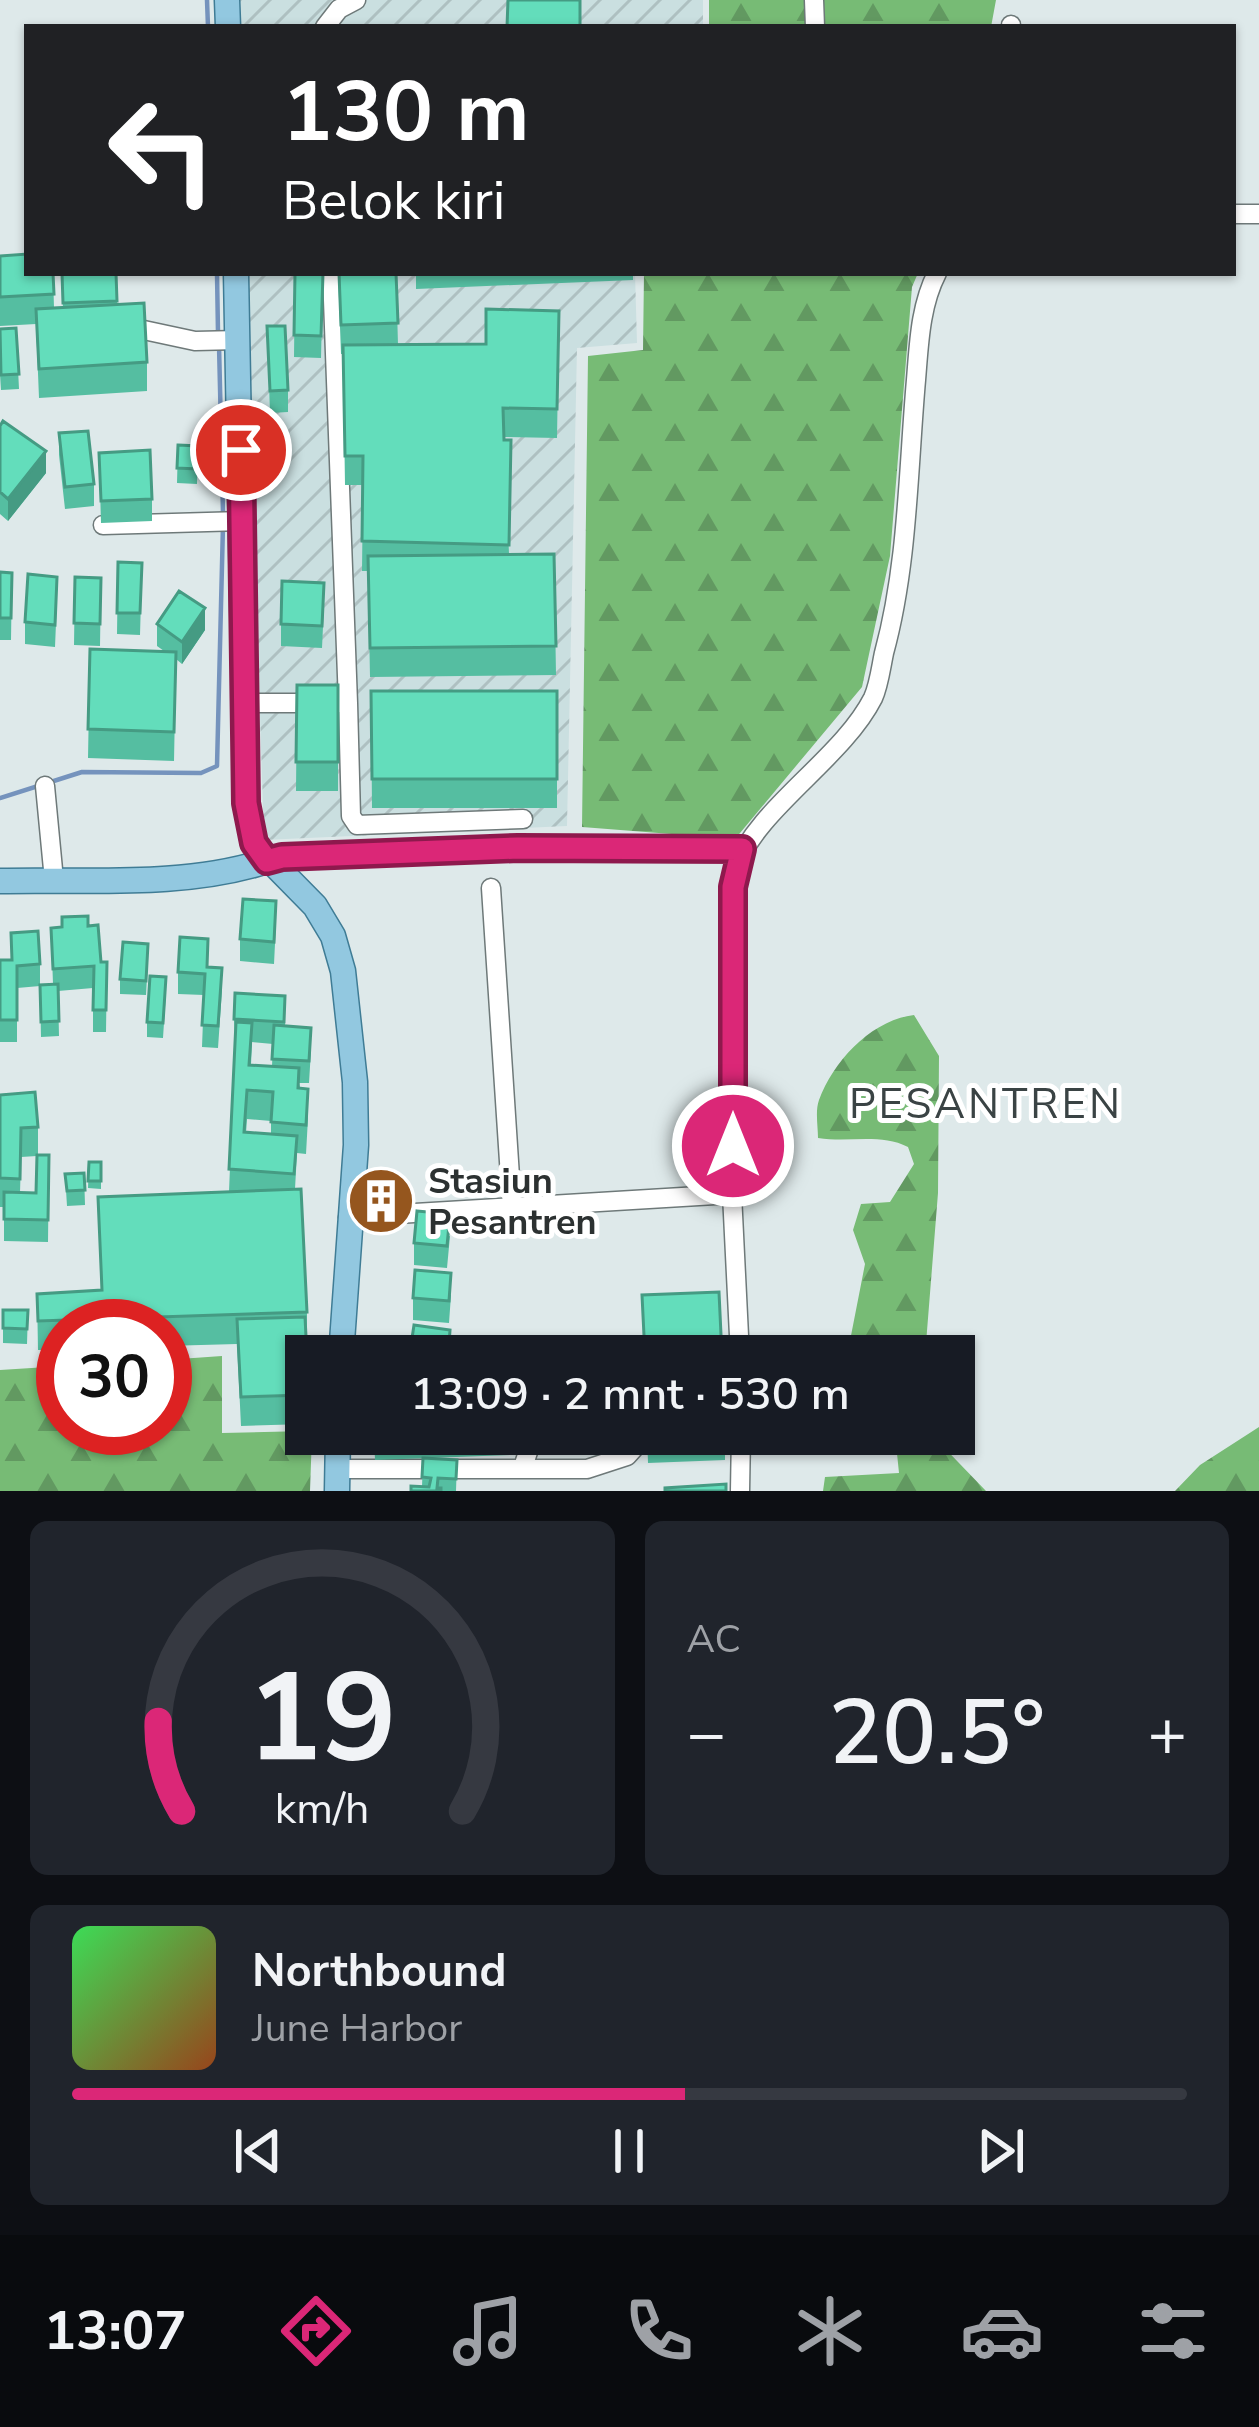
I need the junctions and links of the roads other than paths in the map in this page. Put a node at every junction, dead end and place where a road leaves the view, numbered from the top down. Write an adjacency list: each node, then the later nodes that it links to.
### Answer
1 (356, 0): 2 (street)
2 (327, 24)
3 (236, 276): 7 (main road)
4 (332, 276): 11 (street)
5 (936, 276): 14 (street)
6 (108, 327): 7 (street)
7 (230, 341): 8 (main road)
8 (242, 521): 9 (street); 10 (main road)
9 (103, 525)
10 (244, 703): 11 (street); 16 (main road)
11 (347, 704): 13 (street)
12 (44, 786): 15 (street)
13 (523, 819)
14 (742, 849): 16 (street); 19 (street)
15 (52, 860): 16 (main road); 17 (main road)
16 (267, 861): 21 (main road)
17 (0, 881)
18 (491, 888): 20 (street)
19 (732, 1194): 20 (street); 23 (street)
20 (512, 1207): 21 (street)
21 (348, 1217): 22 (main road)
22 (342, 1335)
23 (739, 1335)
24 (528, 1455): 27 (street)
25 (623, 1455): 27 (street)
26 (741, 1455): 29 (street)
27 (524, 1467): 28 (street)
28 (337, 1480)
29 (740, 1491)

